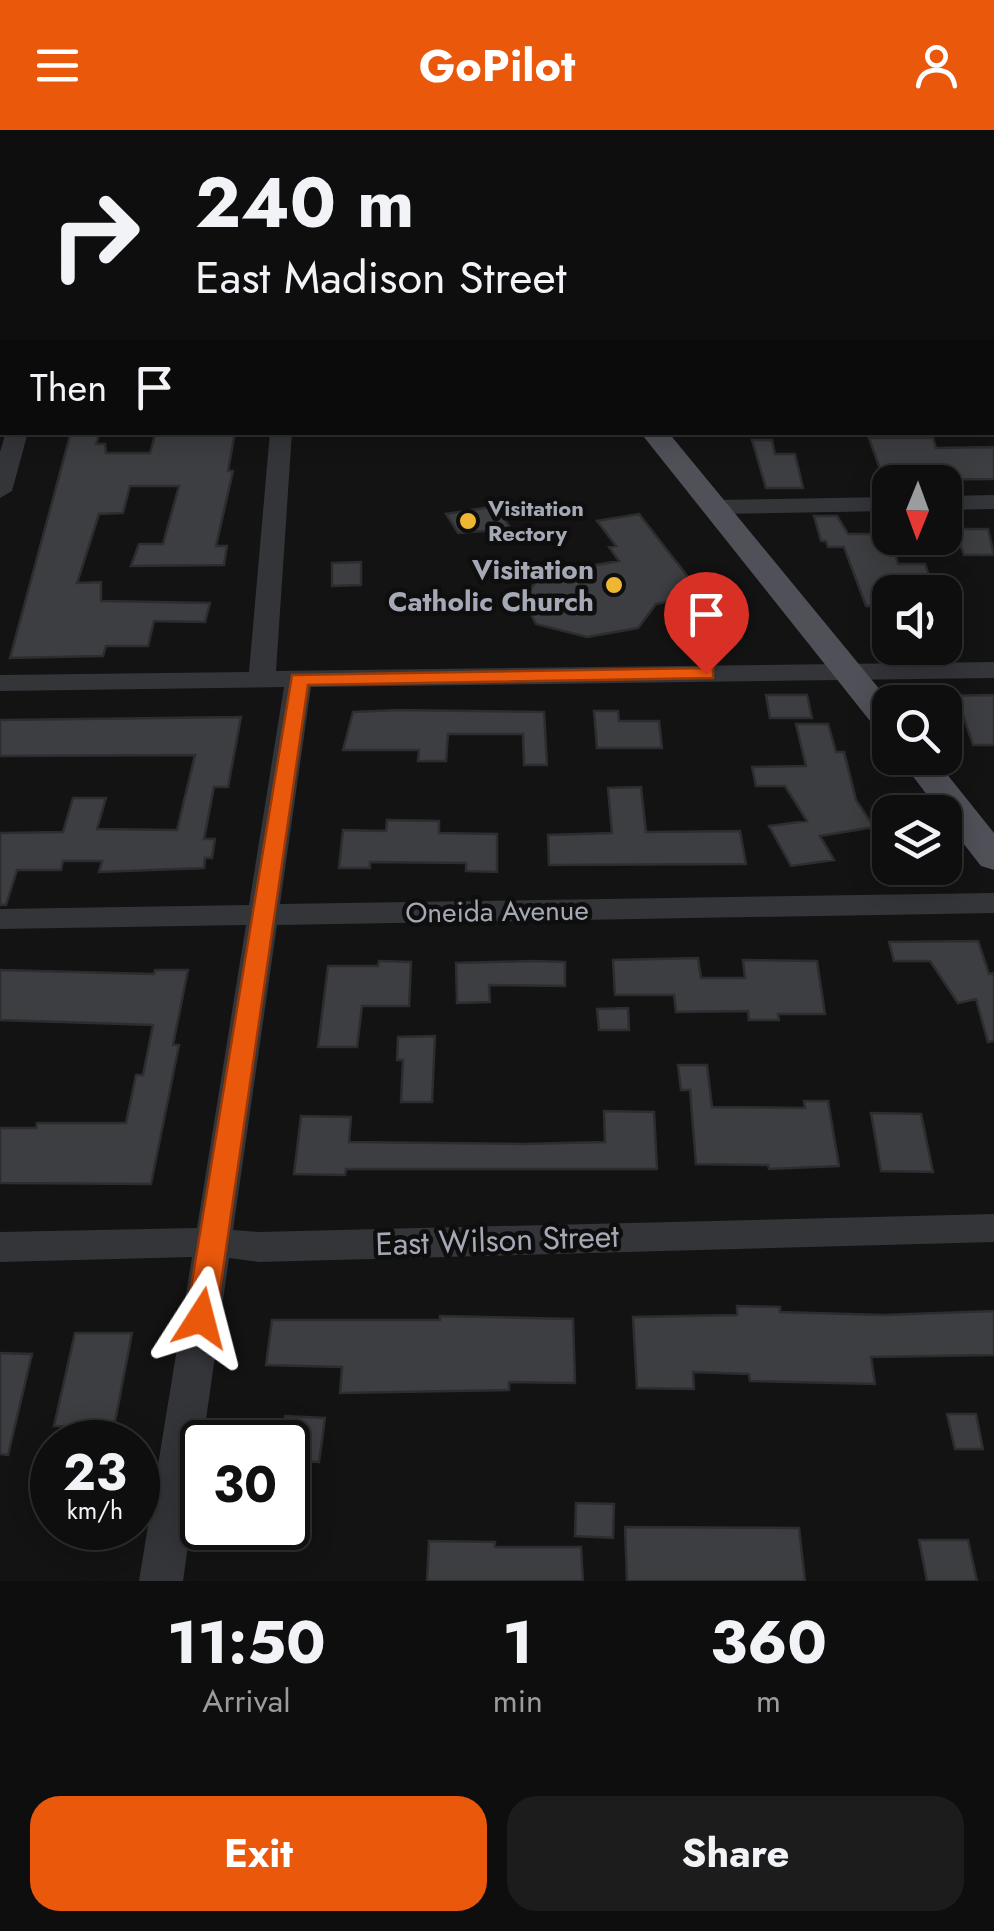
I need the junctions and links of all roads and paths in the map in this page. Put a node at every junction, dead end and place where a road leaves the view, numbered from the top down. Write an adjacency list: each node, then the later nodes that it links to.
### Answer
1 (16, 435): 4 (street)
2 (281, 435): 12 (street)
3 (656, 435): 8 (main road)
4 (0, 491)
5 (994, 502): 6 (street)
6 (962, 503)
7 (872, 504): 8 (street)
8 (715, 507): 10 (main road)
9 (994, 670): 10 (street)
10 (849, 672): 11 (street); 14 (main road)
11 (299, 679): 12 (street); 18 (street)
12 (262, 680): 13 (street)
13 (0, 683)
14 (872, 701)
15 (929, 775): 16 (main road)
16 (994, 858)
17 (994, 904): 18 (street, Oneida Avenue)
18 (263, 914): 19 (street, Oneida Avenue); 21 (street)
19 (0, 919)
20 (994, 1228): 21 (street, East Wilson Street)
21 (213, 1242): 22 (street, East Wilson Street); 23 (street)
22 (0, 1248)
23 (161, 1581)

